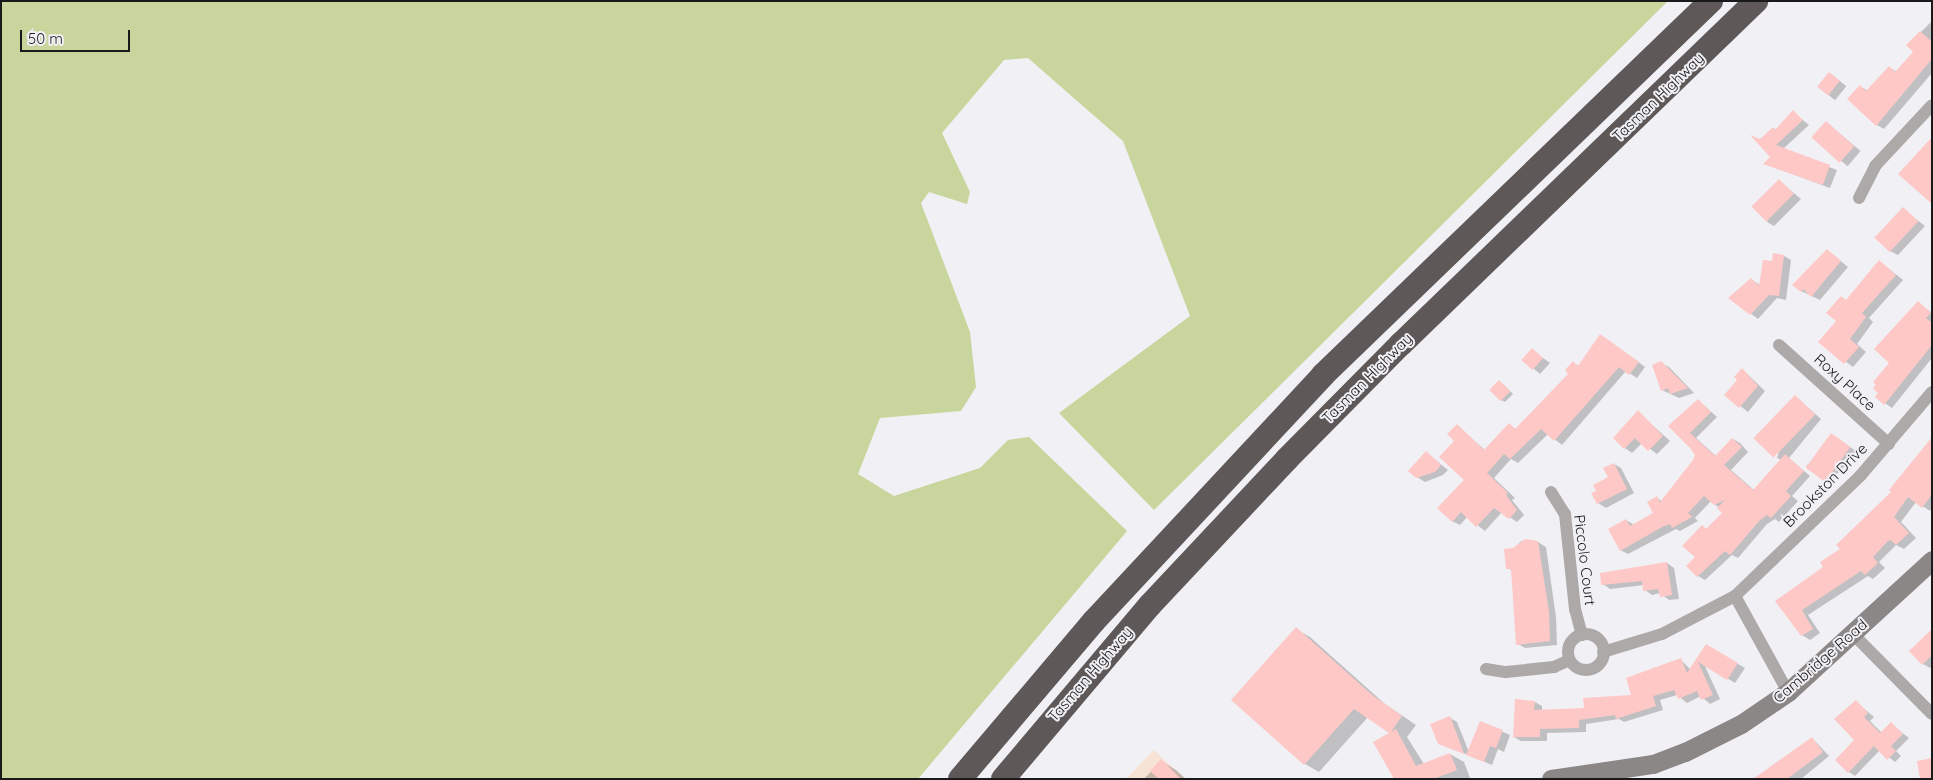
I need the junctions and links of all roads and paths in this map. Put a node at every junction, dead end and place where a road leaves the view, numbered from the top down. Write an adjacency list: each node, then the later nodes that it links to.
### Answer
1 (1711, 1): 18 (highway, Tasman Highway)
2 (1756, 1): 19 (highway, Tasman Highway)
3 (1932, 105): 4 (street)
4 (1859, 198)
5 (1779, 345): 7 (street, Roxy Place)
6 (1932, 392): 7 (street, Brookston Drive)
7 (1889, 444): 10 (street, Brookston Drive)
8 (1551, 492): 11 (street, Piccolo Court)
9 (1932, 560): 12 (main road, Cambridge Road)
10 (1735, 596): 13 (street, Brookston Drive); 16 (street)
11 (1582, 634): 13 (street); 14 (street)
12 (1853, 634): 16 (main road, Cambridge Road); 17 (street)
13 (1604, 652): 14 (street)
14 (1570, 660): 15 (street)
15 (1486, 669)
16 (1788, 692): 20 (main road, Cambridge Road)
17 (1932, 714)
18 (960, 779)
19 (1003, 779)
20 (1551, 779)

